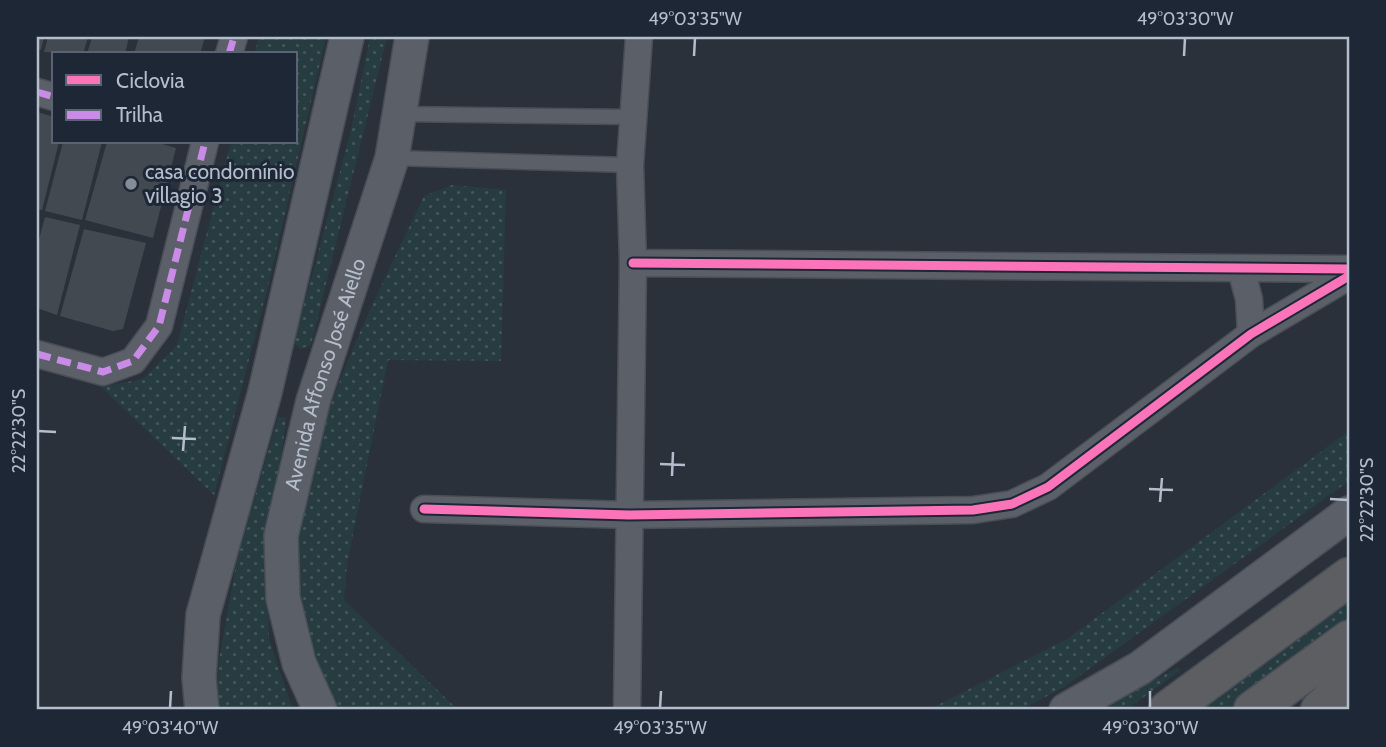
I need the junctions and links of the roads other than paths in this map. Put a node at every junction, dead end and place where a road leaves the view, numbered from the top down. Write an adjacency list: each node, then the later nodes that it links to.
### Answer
1 (347, 37): 15 (street)
2 (412, 37): 4 (street, Avenida Affonso José Aiello)
3 (639, 37): 5 (street)
4 (400, 114): 5 (lane); 7 (street, Avenida Affonso José Aiello)
5 (633, 117): 8 (street)
6 (204, 144): 14 (street)
7 (392, 158): 8 (lane); 16 (street, Avenida Affonso José Aiello)
8 (630, 165): 9 (street)
9 (633, 263): 10 (street); 19 (street)
10 (1241, 269): 11 (street); 13 (street)
11 (1349, 269)
12 (1349, 276): 13 (street)
13 (1251, 334): 19 (street)
14 (37, 354)
15 (265, 392): 16 (street); 23 (street)
16 (313, 401): 24 (street, Avenida Affonso José Aiello)
17 (424, 509): 19 (street)
18 (1349, 513): 26 (street)
19 (629, 515): 25 (street)
20 (1349, 577): 27 (highway)
21 (1349, 640): 28 (highway)
22 (1349, 684): 29 (highway)
23 (202, 710)
24 (320, 710)
25 (627, 710)
26 (1066, 710)
27 (1168, 710)
28 (1253, 710)
29 (1320, 710)

